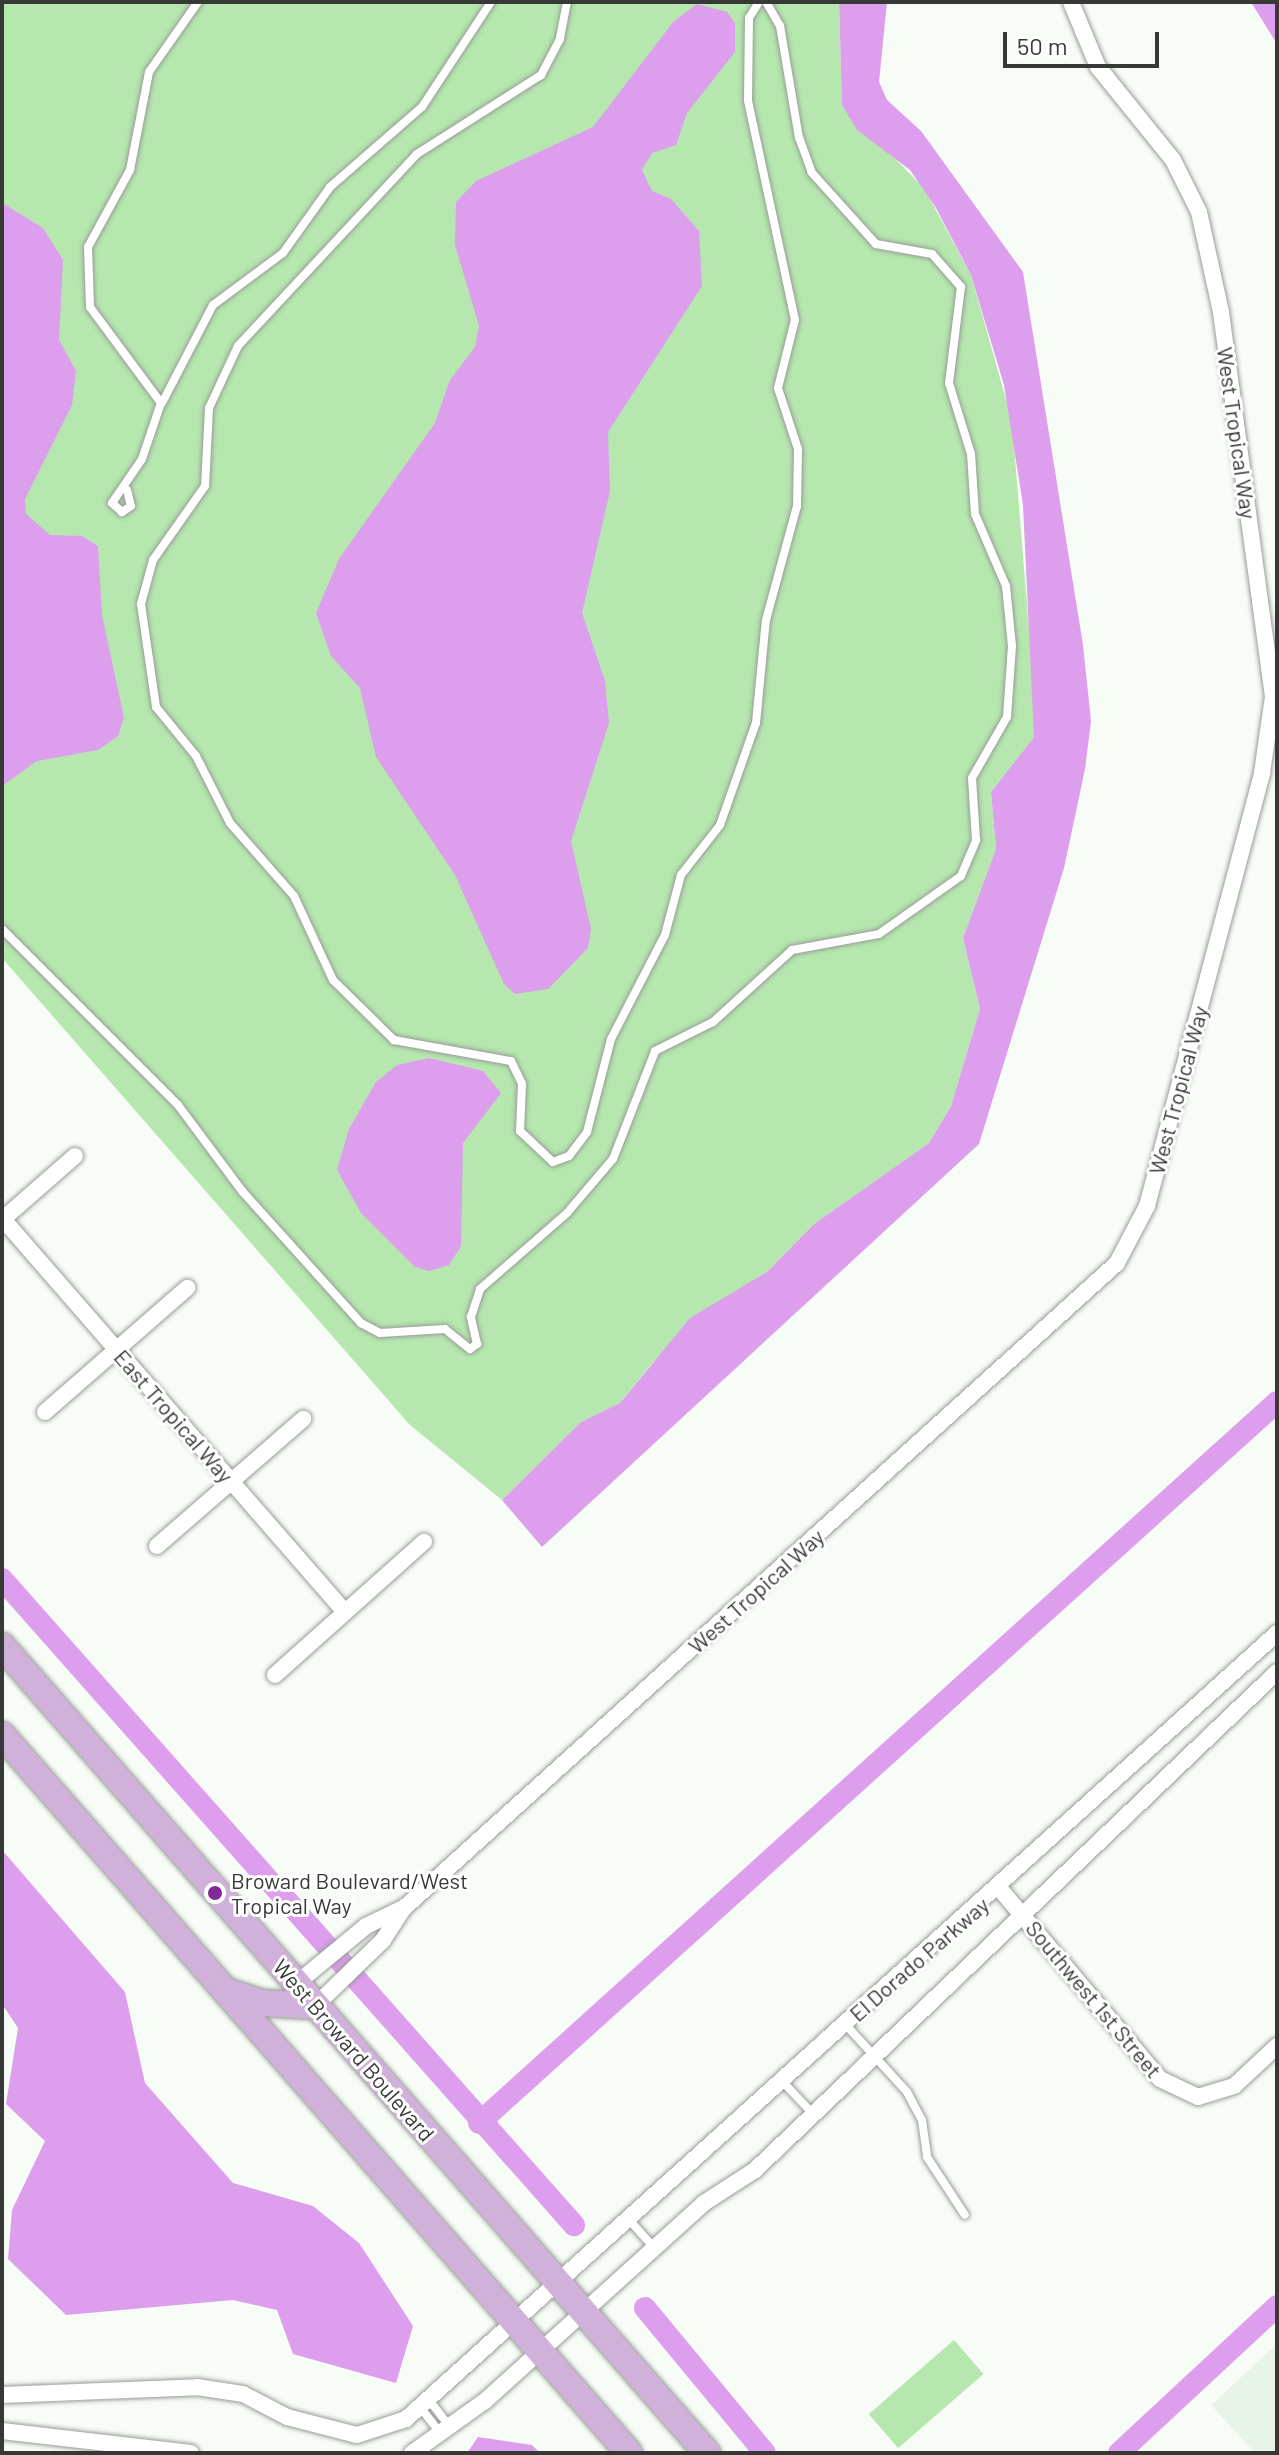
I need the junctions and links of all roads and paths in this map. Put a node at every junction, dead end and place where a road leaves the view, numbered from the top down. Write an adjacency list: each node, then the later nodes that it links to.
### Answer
1 (198, 2): 7 (lane)
2 (491, 2): 7 (lane)
3 (567, 2): 4 (lane)
4 (759, 2)
5 (766, 2): 9 (lane)
6 (1071, 2): 26 (street, West Tropical Way)
7 (161, 403): 8 (lane)
8 (127, 490)
9 (2, 929)
10 (75, 1156): 11 (street)
11 (2, 1219): 13 (street, East Tropical Way)
12 (187, 1288): 13 (street)
13 (116, 1349): 14 (street); 16 (street, East Tropical Way)
14 (45, 1412)
15 (303, 1419): 16 (street)
16 (231, 1482): 18 (street); 19 (street, East Tropical Way)
17 (424, 1542): 19 (street)
18 (157, 1546)
19 (345, 1612): 23 (street)
20 (1277, 1633): 25 (street, El Dorado Parkway)
21 (2, 1646): 28 (main road, West Broward Boulevard)
22 (1277, 1672): 27 (street, El Dorado Parkway)
23 (275, 1675)
24 (2, 1735): 29 (main road)
25 (1000, 1889): 27 (street, Southwest 1st Street); 31 (street, El Dorado Parkway)
26 (404, 1908): 28 (street, West Tropical Way); 30 (street, West Tropical Way)
27 (1020, 1912): 32 (street, Southwest 1st Street); 33 (street, El Dorado Parkway)
28 (296, 1984): 30 (main road, West Broward Boulevard)
29 (226, 1991): 30 (main road); 41 (main road)
30 (315, 2006): 39 (main road, West Broward Boulevard)
31 (845, 2024): 33 (lane); 34 (street, El Dorado Parkway)
32 (1277, 2046)
33 (872, 2054): 35 (street, El Dorado Parkway); 36 (lane)
34 (781, 2080): 35 (lane); 37 (street, El Dorado Parkway)
35 (814, 2116): 38 (street, El Dorado Parkway)
36 (965, 2215)
37 (631, 2222): 38 (lane); 39 (street, El Dorado Parkway)
38 (657, 2251): 40 (street, El Dorado Parkway)
39 (562, 2285): 40 (main road, West Broward Boulevard); 41 (street, El Dorado Parkway)
40 (586, 2312): 42 (street, El Dorado Parkway); 50 (main road, West Broward Boulevard)
41 (517, 2324): 42 (main road); 44 (street, El Dorado Parkway)
42 (542, 2351): 45 (street, El Dorado Parkway); 49 (main road)
43 (2, 2395): 44 (street, El Dorado Parkway)
44 (424, 2404): 45 (lane)
45 (444, 2430): 48 (street, El Dorado Parkway)
46 (2, 2431): 47 (street)
47 (191, 2453)
48 (412, 2453)
49 (629, 2453)
50 (707, 2453)

